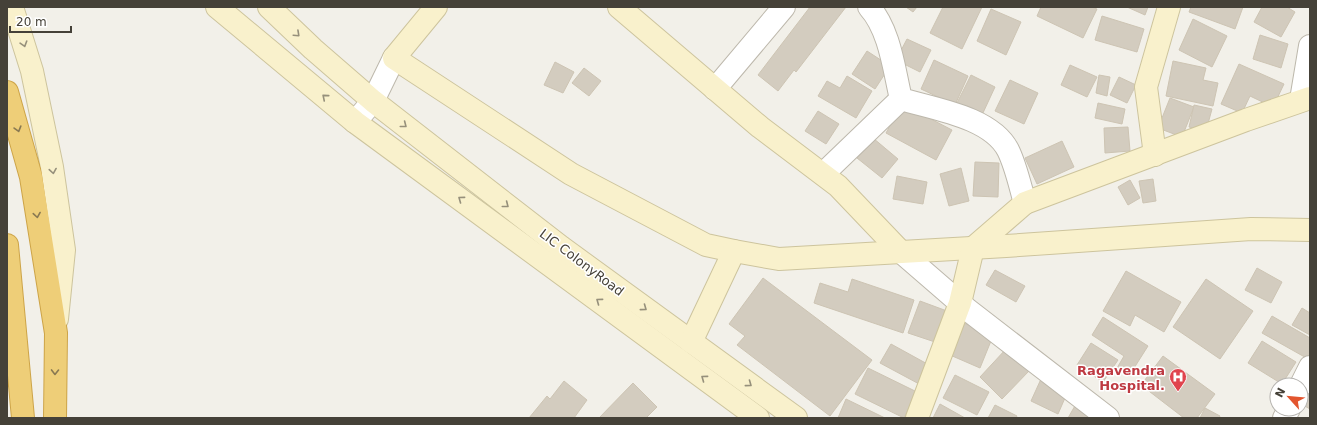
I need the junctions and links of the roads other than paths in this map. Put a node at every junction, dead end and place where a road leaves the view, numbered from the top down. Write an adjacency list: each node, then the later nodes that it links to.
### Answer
1 (12, 7): 26 (street, one-way to 26)
2 (217, 7): 16 (street, LIC ColonyRoad, one-way to 2)
3 (269, 7): 15 (street, LIC ColonyRoad, one-way to 15)
4 (436, 7): 10 (street)
5 (619, 7): 11 (street)
6 (784, 7): 11 (street)
7 (869, 7): 13 (street)
8 (1169, 7): 17 (street)
9 (1310, 46): 14 (street)
10 (394, 58): 15 (street); 23 (street)
11 (715, 89): 18 (street)
12 (7, 92): 26 (highway, one-way to 26)
13 (901, 99): 18 (street); 19 (street)
14 (1306, 99): 17 (street)
15 (373, 101): 16 (street); 27 (street, LIC ColonyRoad, one-way to 27)
16 (356, 122): 32 (street, LIC ColonyRoad, one-way to 16)
17 (1155, 155): 19 (street)
18 (822, 174): 24 (street)
19 (1025, 203): 22 (street)
20 (1310, 230): 22 (street)
21 (7, 245): 30 (highway)
22 (974, 248): 24 (street); 25 (street)
23 (734, 251): 24 (street); 27 (street)
24 (901, 252): 25 (street)
25 (960, 302): 34 (street); 35 (street)
26 (56, 333): 31 (highway, one-way to 31)
27 (691, 342): 33 (street, LIC ColonyRoad, one-way to 33)
28 (1310, 367): 29 (street)
29 (1305, 377)
30 (23, 418)
31 (55, 418)
32 (758, 418)
33 (796, 418)
34 (918, 418)
35 (1108, 418)

